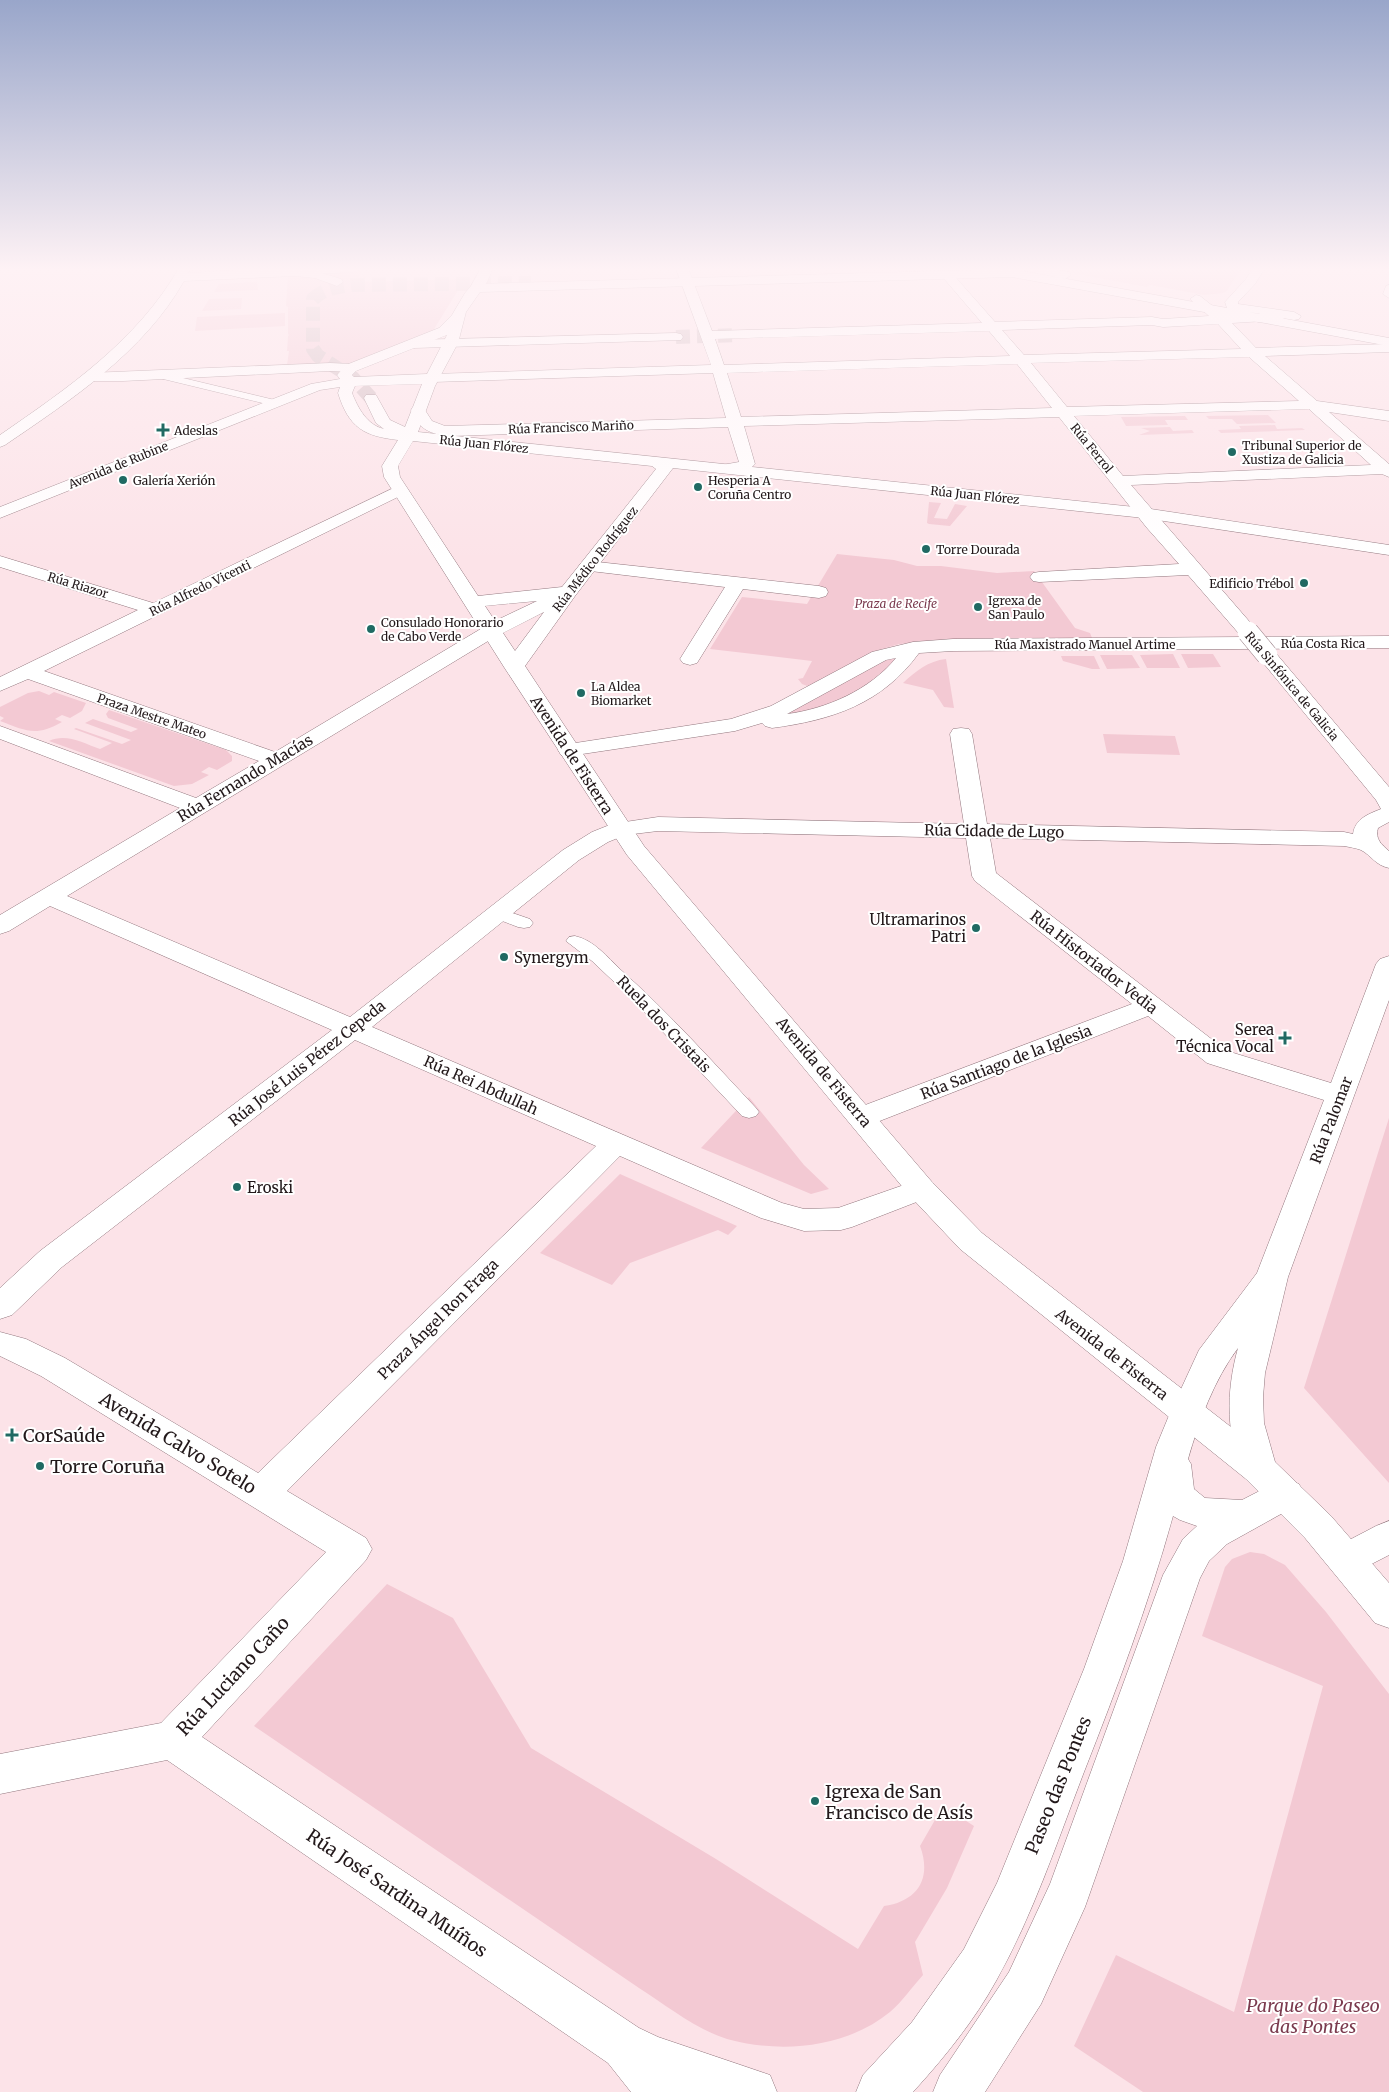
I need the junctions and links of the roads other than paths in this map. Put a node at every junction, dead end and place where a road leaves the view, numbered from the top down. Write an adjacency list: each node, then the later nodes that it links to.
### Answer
1 (102, 366): 11 (street)
2 (369, 366): 10 (street)
3 (440, 366): 12 (street)
4 (716, 366): 8 (street)
5 (832, 366): 8 (street)
6 (1025, 366): 17 (street, Rúa Ferrol)
7 (1268, 366): 15 (street)
8 (719, 369): 12 (street); 19 (street)
9 (158, 375): 10 (street); 11 (street); 14 (lane)
10 (350, 375): 12 (street); 14 (street, Avenida de Rubine); 21 (street, Rúa Juan Flórez)
11 (90, 377): 22 (street)
12 (433, 378): 16 (street)
13 (371, 398): 21 (street)
14 (275, 403): 29 (street, Avenida de Rubine)
15 (1313, 405): 17 (street, Rúa Francisco Mariño); 18 (street, Rúa Francisco Mariño); 26 (street)
16 (418, 410): 20 (street, Rúa Francisco Mariño); 21 (street)
17 (1062, 412): 19 (street, Rúa Francisco Mariño); 27 (street, Rúa Ferrol)
18 (1389, 416)
19 (735, 422): 20 (street, Rúa Francisco Mariño); 25 (street)
20 (563, 428): 23 (street, Rúa Juan Flórez)
21 (409, 435): 23 (street, Rúa Juan Flórez); 28 (street, Avenida de Fisterra)
22 (0, 442)
23 (559, 451): 24 (street, Rúa Juan Flórez)
24 (647, 460): 25 (street, Rúa Juan Flórez); 33 (street, Rúa Médico Rodríguez)
25 (728, 468): 30 (street, Rúa Juan Flórez)
26 (1388, 470): 27 (street)
27 (1118, 481): 30 (street, Rúa Ferrol)
28 (400, 490): 39 (street, Avenida de Fisterra); 40 (street, Rúa Alfredo Vicenti)
29 (0, 512)
30 (1144, 513): 31 (street, Rúa Juan Flórez); 34 (street, Rúa Sinfónica de Galicia)
31 (1389, 550)
32 (0, 561): 40 (street, Rúa Riazor)
33 (588, 566): 36 (street); 37 (street, Rúa Médico Rodríguez)
34 (1192, 569): 35 (street); 43 (street, Rúa Sinfónica de Galicia)
35 (1039, 577)
36 (737, 583): 38 (street); 45 (street)
37 (568, 592): 39 (street); 41 (street, Rúa Fernando Macías); 46 (street, Rúa Médico Rodríguez)
38 (819, 592)
39 (473, 602): 41 (street, Avenida de Fisterra)
40 (156, 610): 47 (street, Rúa Alfredo Vicenti)
41 (491, 631): 46 (street, Avenida de Fisterra); 53 (street, Rúa Fernando Macías)
42 (1389, 642): 43 (street, Rúa Costa Rica)
43 (1257, 643): 44 (street, Rúa Maxistrado Manuel Artime); 55 (street, Rúa Sinfónica de Galicia)
44 (914, 648): 49 (street, Rúa Maxistrado Manuel Artime); 49 (street, Rúa Maxistrado Manuel Artime)
45 (690, 659)
46 (514, 667): 52 (street, Avenida de Fisterra)
47 (27, 672): 48 (street, Rúa Alfredo Vicenti); 53 (street, Praza Mestre Mateo)
48 (0, 685)
49 (735, 725): 52 (street, Rúa Maxistrado Manuel Artime)
50 (0, 732): 54 (street)
51 (961, 734): 57 (street, Rúa Historiador Vedia)
52 (569, 750): 56 (street, Avenida de Fisterra)
53 (276, 760): 54 (street, Rúa Fernando Macías)
54 (198, 807): 60 (street, Rúa Fernando Macías)
55 (1389, 811): 58 (street)
56 (620, 829): 57 (street, Rúa Cidade de Lugo); 61 (street, Rúa José Luis Pérez Cepeda); 70 (street, Avenida de Fisterra)
57 (977, 830): 58 (street, Rúa Cidade de Lugo); 66 (street, Rúa Historiador Vedia)
58 (1368, 845): 59 (street)
59 (1389, 862)
60 (49, 896): 63 (street, Rúa Fernando Macías); 67 (street, Rúa Rei Abdullah)
61 (498, 913): 62 (lane); 67 (street, Rúa José Luis Pérez Cepeda)
62 (524, 923)
63 (0, 926)
64 (575, 941): 69 (lane, Ruela dos Cristais)
65 (1389, 964): 68 (street, Rúa Palomar)
66 (1150, 1006): 68 (street, Rúa Historiador Vedia); 70 (street, Rúa Santiago de la Iglesia)
67 (353, 1028): 71 (street, Rúa Rei Abdullah); 74 (street, Rúa José Luis Pérez Cepeda)
68 (1340, 1095): 73 (street, Rúa Palomar)
69 (748, 1112)
70 (862, 1117): 72 (street, Avenida de Fisterra)
71 (615, 1144): 72 (street, Rúa Rei Abdullah); 78 (street, Praza Ángel Ron Fraga)
72 (921, 1189): 76 (street, Avenida de Fisterra)
73 (1272, 1277): 76 (street, Rúa Palomar); 77 (street, Rúa Palomar)
74 (0, 1307)
75 (0, 1344): 78 (street, Avenida Calvo Sotelo)
76 (1180, 1430): 77 (street, Avenida de Fisterra); 80 (street); 90 (street, Paseo das Pontes)
77 (1259, 1469): 79 (street, Avenida de Fisterra)
78 (262, 1494): 82 (street, Avenida Calvo Sotelo)
79 (1286, 1494): 80 (street); 83 (street, Avenida de Fisterra)
80 (1247, 1515): 91 (street)
81 (1389, 1537): 83 (street)
82 (353, 1549): 85 (street, Rúa Luciano Caño)
83 (1346, 1559): 84 (street, Avenida de Fisterra)
84 (1389, 1611)
85 (172, 1740): 86 (street, Rúa Luciano Caño); 87 (street, Rúa José Sardina Muíños)
86 (0, 1774)
87 (622, 2045): 88 (street, Rúa José Sardina Muíños); 89 (street, Rúa José Sardina Muíños)
88 (662, 2092)
89 (753, 2092)
90 (880, 2092)
91 (957, 2092)

